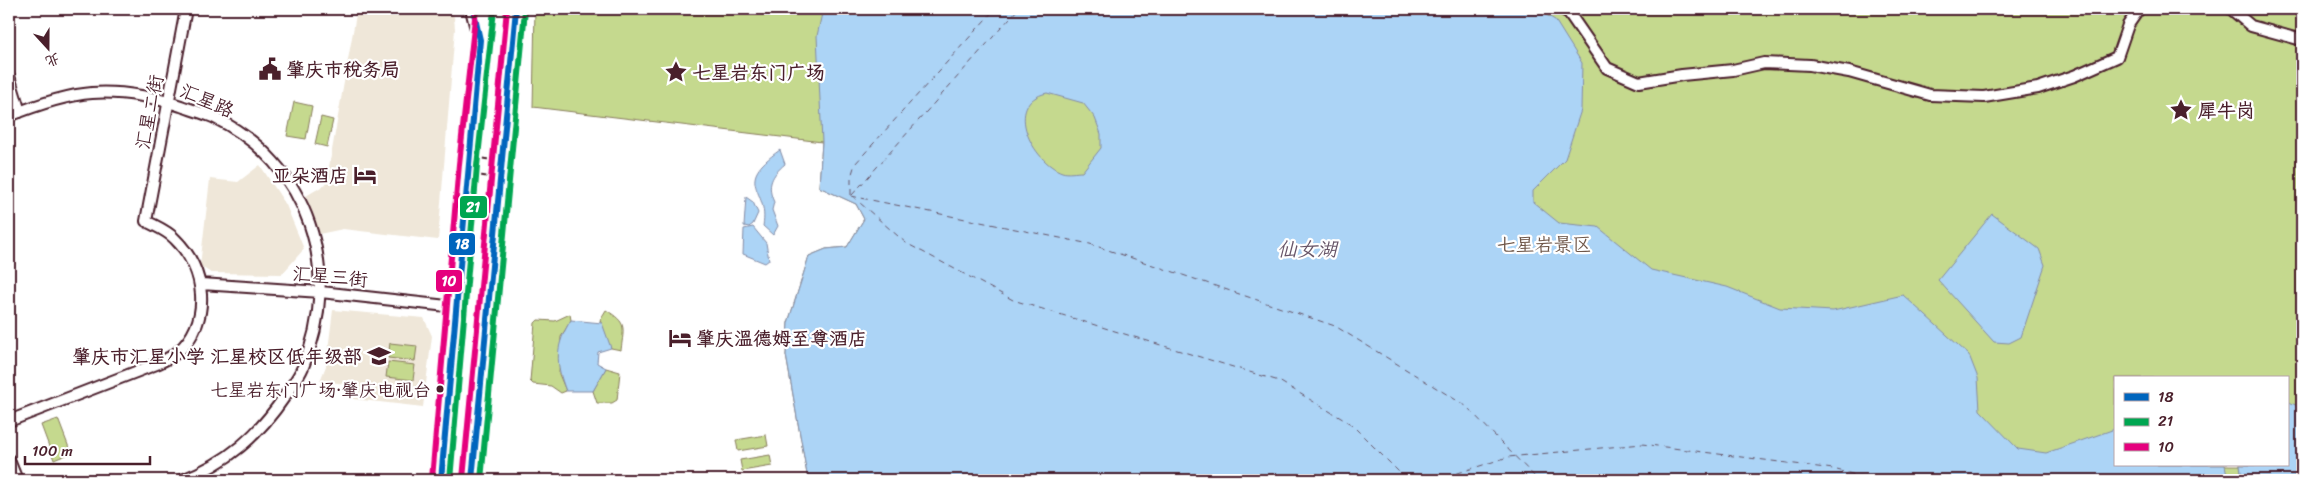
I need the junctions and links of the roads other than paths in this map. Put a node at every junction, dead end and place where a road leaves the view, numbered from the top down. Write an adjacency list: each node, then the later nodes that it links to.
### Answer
1 (186, 9): 11 (street, 汇星二街)
2 (473, 9): 8 (main road)
3 (485, 9): 8 (main road)
4 (516, 9): 15 (main road)
5 (1562, 9): 6 (street)
6 (2139, 9)
7 (2231, 9): 9 (street)
8 (480, 40): 14 (main road)
9 (2302, 40)
10 (9, 76): 12 (street)
11 (168, 102): 12 (street, 汇星路); 16 (street, 汇星二街); 17 (street, 汇星路)
12 (20, 112): 13 (street, 汇星路)
13 (9, 116)
14 (468, 166): 15 (main road); 18 (main road)
15 (501, 170): 24 (main road)
16 (201, 284): 17 (street, 汇星三街); 19 (street)
17 (321, 292): 18 (street, 汇星三街); 22 (street, 汇星路)
18 (456, 307): 23 (main road)
19 (9, 421)
20 (9, 460): 21 (street)
21 (17, 480)
22 (182, 480)
23 (441, 480)
24 (472, 480)

